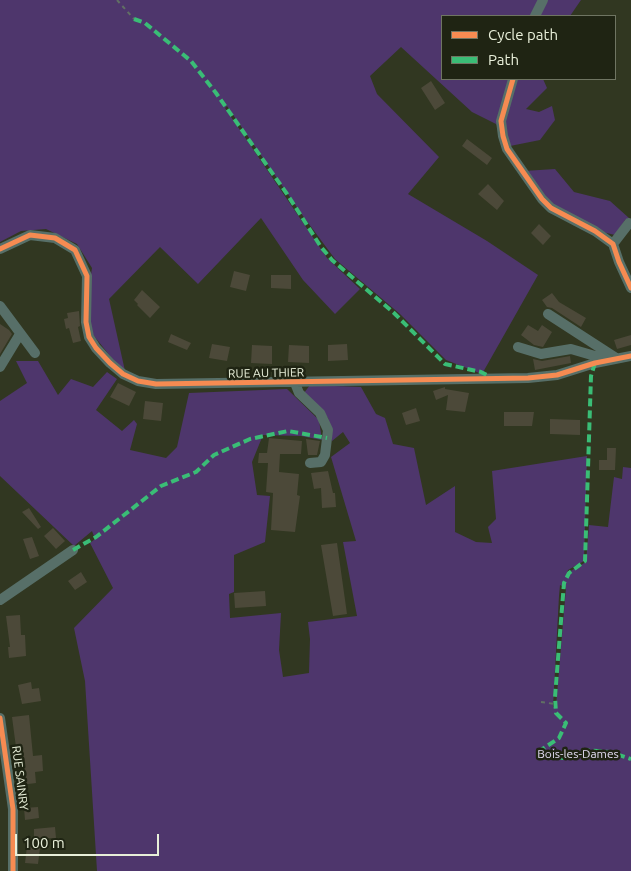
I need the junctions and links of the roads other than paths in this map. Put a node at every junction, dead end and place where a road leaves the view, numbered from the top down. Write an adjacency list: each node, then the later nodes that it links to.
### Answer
1 (542, 0): 2 (street)
2 (535, 15)
3 (513, 80): 5 (street)
4 (629, 223): 5 (street)
5 (613, 244): 7 (street)
6 (0, 249): 17 (street, RUE AU THIER)
7 (631, 288)
8 (0, 306): 10 (street)
9 (548, 314): 14 (street)
10 (20, 334): 12 (street); 16 (street)
11 (518, 347): 15 (street)
12 (35, 353)
13 (631, 356): 14 (street, RUE AU THIER)
14 (616, 358): 15 (street, RUE AU THIER)
15 (604, 362): 17 (street, RUE AU THIER)
16 (0, 366)
17 (295, 382): 18 (street, RUE AU THIER)
18 (310, 463)
19 (73, 550): 20 (street)
20 (0, 600)
21 (0, 718): 22 (street, RUE SAINRY)
22 (13, 871)

